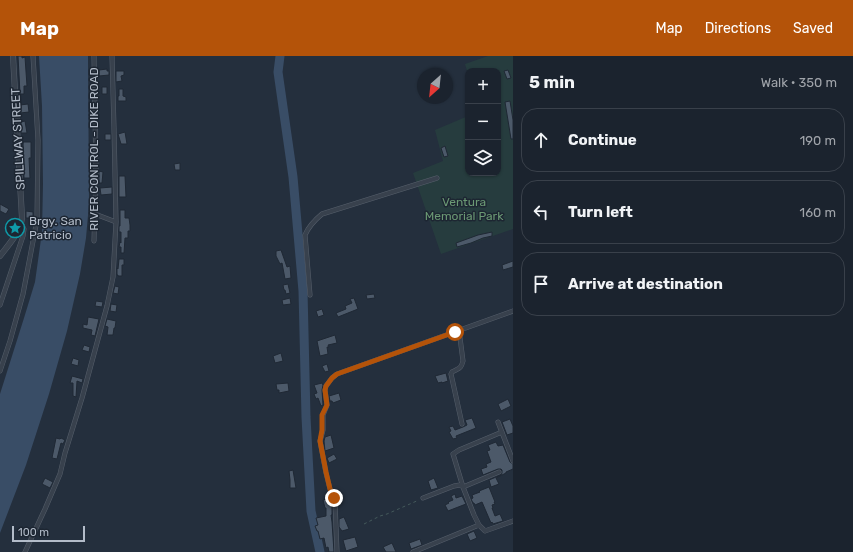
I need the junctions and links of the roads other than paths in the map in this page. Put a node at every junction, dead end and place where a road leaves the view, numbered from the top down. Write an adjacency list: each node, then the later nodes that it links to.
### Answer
1 (13, 56): 8 (street, SPILLWAY STREET)
2 (33, 56): 15 (street)
3 (94, 56): 6 (street, RIVER CONTROL - DIKE ROAD)
4 (112, 56): 7 (street)
5 (438, 178): 11 (street)
6 (95, 214): 7 (street); 9 (street, RIVER CONTROL - DIKE ROAD)
7 (116, 222): 25 (street)
8 (21, 223): 10 (street); 12 (street)
9 (94, 241)
10 (0, 256)
11 (310, 295)
12 (0, 305)
13 (513, 311): 14 (street)
14 (459, 330): 17 (street); 26 (street)
15 (0, 371)
16 (498, 422): 18 (street)
17 (462, 424)
18 (502, 432): 19 (street); 21 (street)
19 (513, 460)
20 (499, 472): 21 (street)
21 (463, 486): 22 (street); 24 (street)
22 (423, 498)
23 (513, 521): 24 (street)
24 (479, 525): 27 (street)
25 (24, 552)
26 (337, 552)
27 (413, 552)

